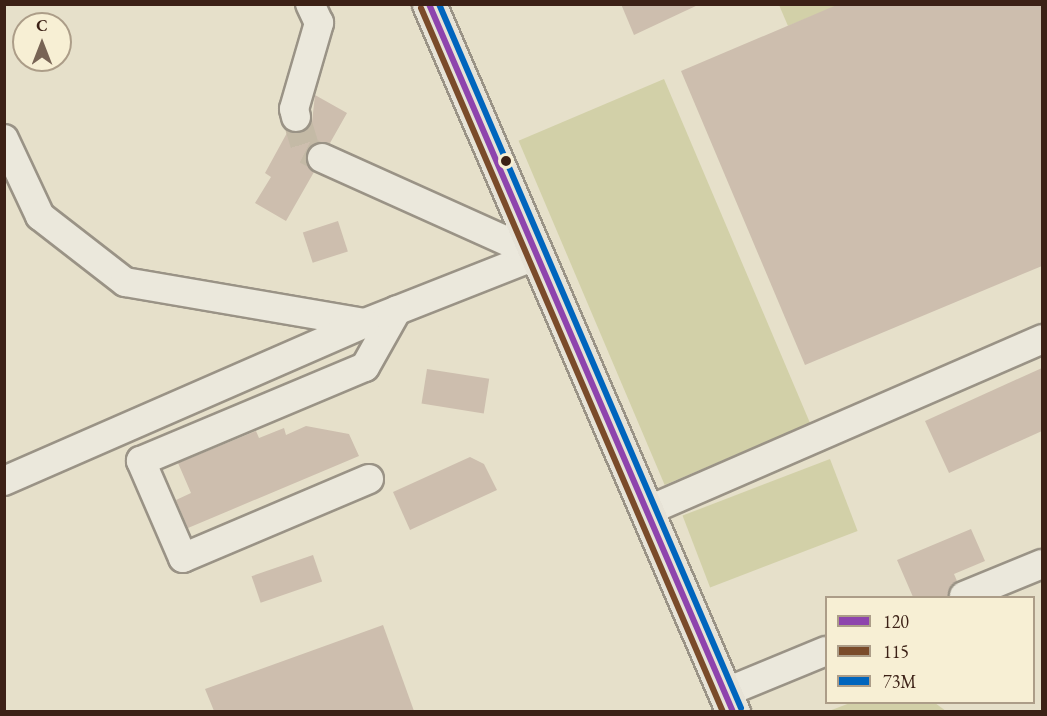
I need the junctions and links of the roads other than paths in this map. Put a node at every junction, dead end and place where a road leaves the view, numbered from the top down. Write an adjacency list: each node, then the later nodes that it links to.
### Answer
1 (310, 4): 3 (lane)
2 (437, 7): 6 (main road)
3 (296, 117)
4 (4, 139): 8 (lane)
5 (322, 158): 6 (lane)
6 (538, 255): 7 (lane); 12 (main road)
7 (397, 310): 8 (lane); 10 (lane)
8 (365, 322): 11 (lane)
9 (1042, 339): 12 (lane)
10 (369, 479)
11 (4, 481)
12 (646, 511): 16 (main road)
13 (1042, 564): 14 (lane)
14 (964, 596)
15 (825, 652): 16 (lane)
16 (728, 702)

